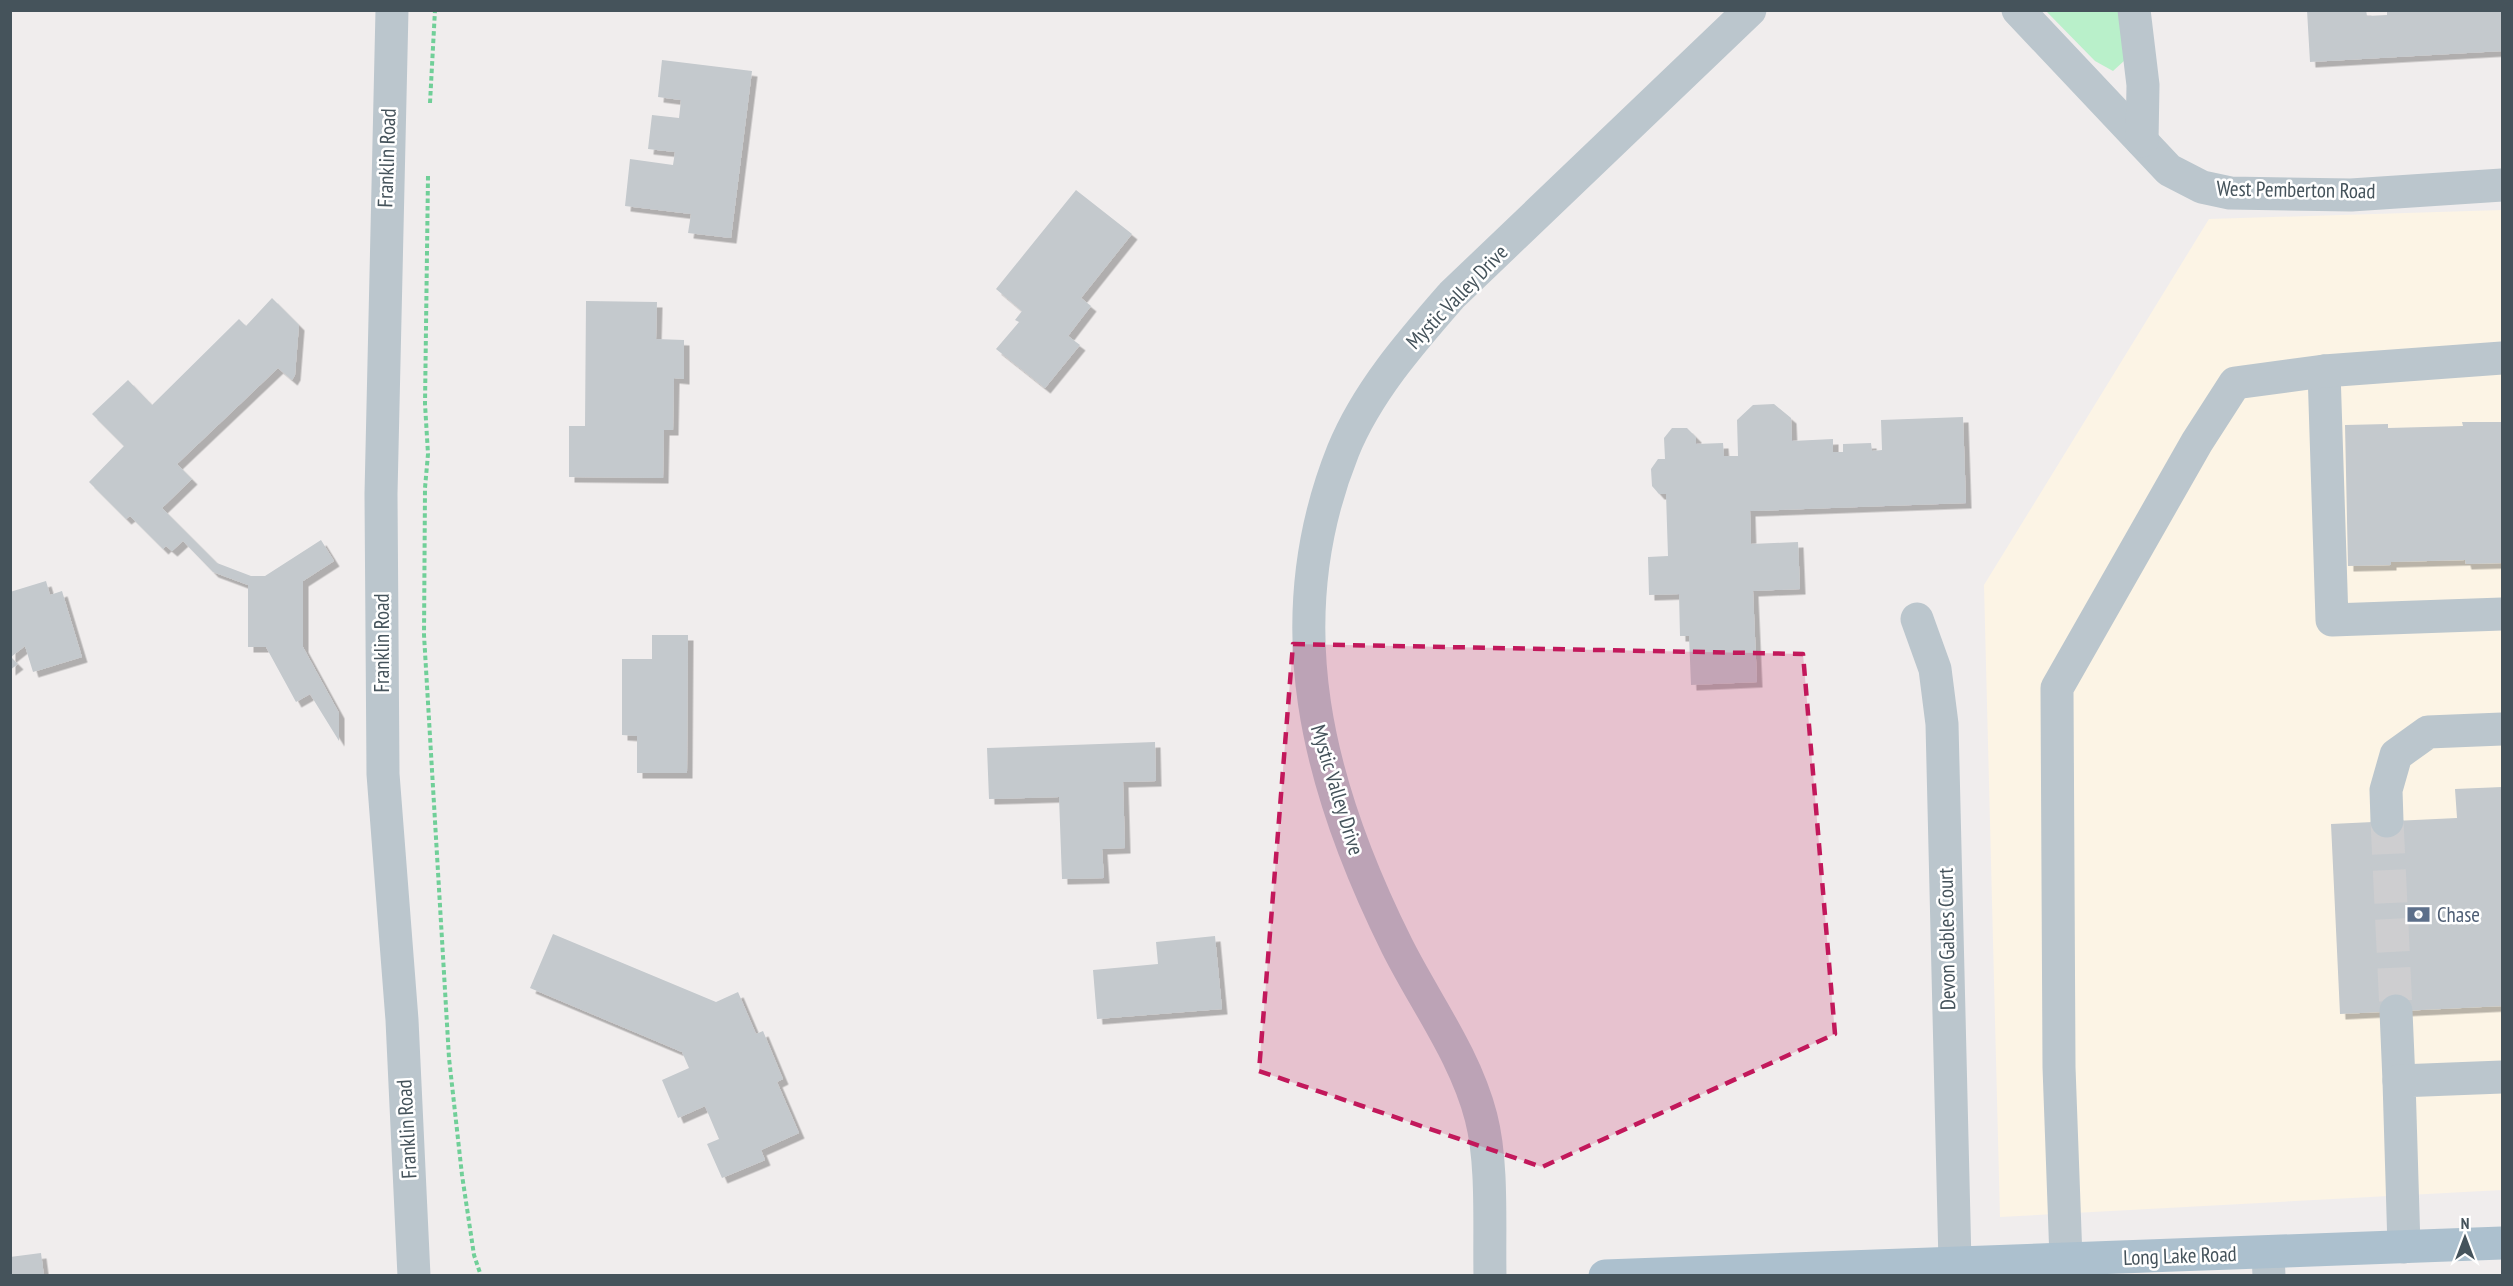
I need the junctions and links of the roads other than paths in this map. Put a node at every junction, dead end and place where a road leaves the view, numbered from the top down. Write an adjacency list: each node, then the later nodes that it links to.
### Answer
1 (392, 10): 23 (street, Franklin Road)
2 (1750, 10): 24 (street, Mystic Valley Drive)
3 (2018, 10): 5 (street, West Pemberton Road)
4 (2134, 10): 5 (street)
5 (2142, 141): 6 (street, West Pemberton Road)
6 (2502, 185)
7 (2502, 358): 8 (street)
8 (2324, 371): 9 (street); 18 (street)
9 (2502, 614)
10 (1917, 619): 21 (street, Devon Gables Court)
11 (2502, 729): 12 (street)
12 (2387, 821)
13 (2396, 1011): 15 (street)
14 (2502, 1077): 15 (street)
15 (2399, 1081): 17 (street)
16 (2502, 1243): 17 (main road, Long Lake Road)
17 (2404, 1247): 19 (main road, Long Lake Road)
18 (2066, 1259): 20 (main road, Long Lake Road); 21 (main road, Long Lake Road)
19 (2268, 1264): 20 (main road, Long Lake Road)
20 (2167, 1266)
21 (1965, 1267): 22 (main road, Long Lake Road)
22 (1714, 1274): 25 (main road, Long Lake Road)
23 (414, 1275)
24 (1490, 1275)
25 (1605, 1275)

